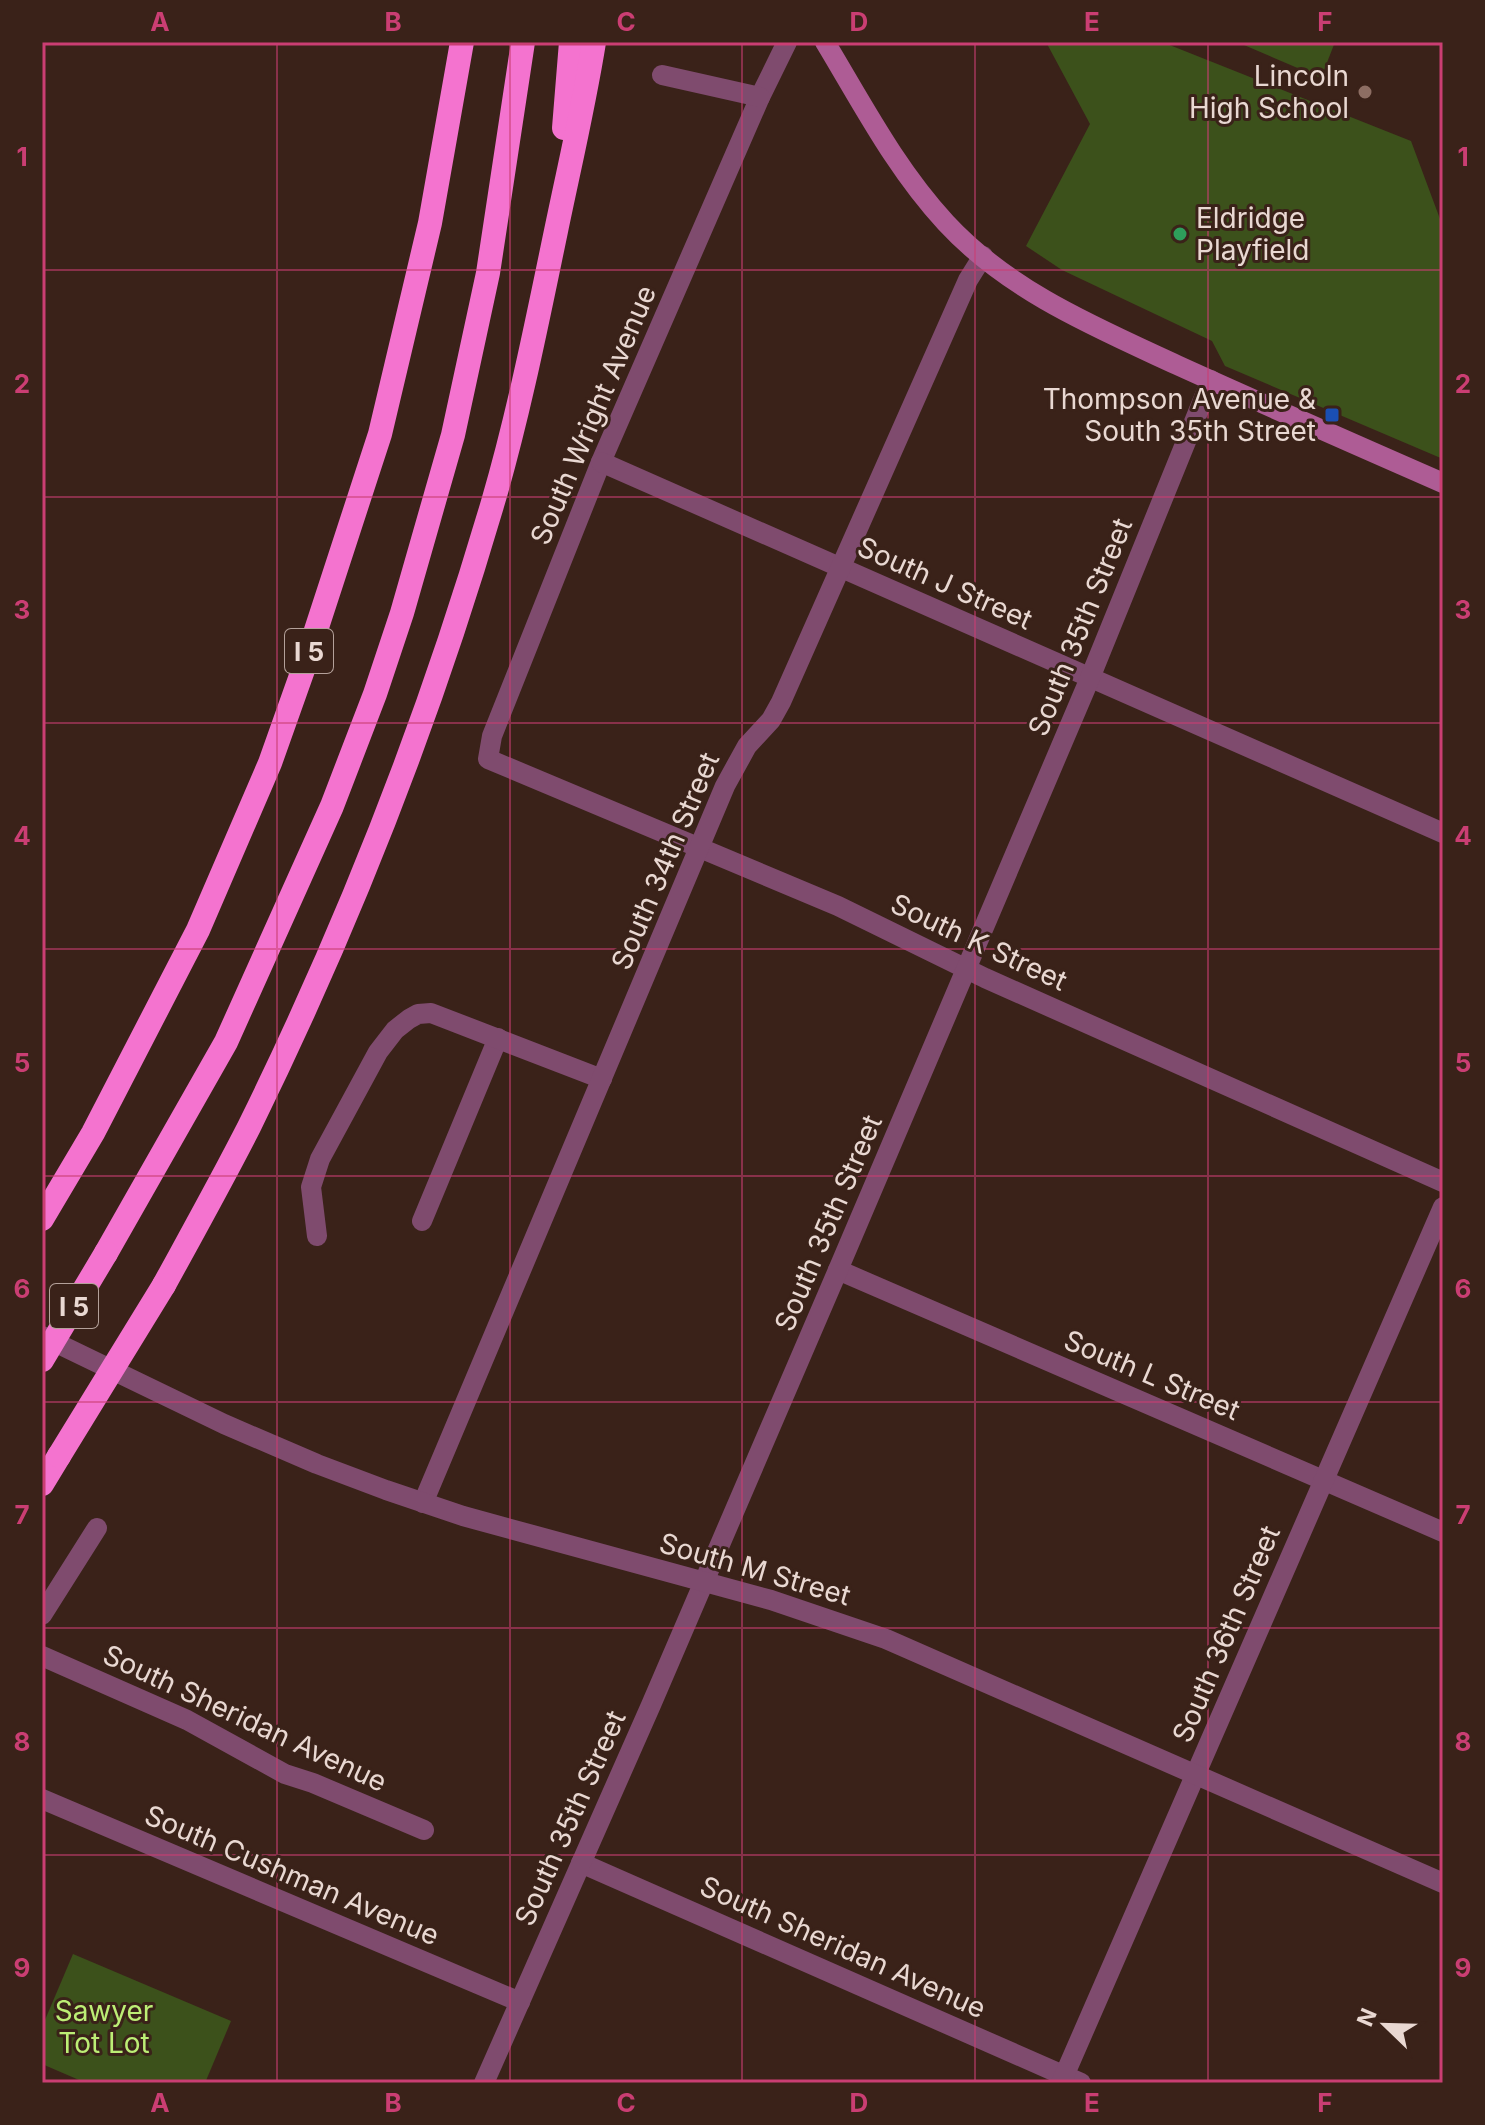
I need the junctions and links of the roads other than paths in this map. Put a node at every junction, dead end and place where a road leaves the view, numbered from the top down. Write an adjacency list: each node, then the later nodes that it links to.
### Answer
1 (462, 42): 24 (highway, I 5)
2 (523, 42): 29 (highway, I 5, bridge)
3 (571, 42): 9 (highway)
4 (594, 42): 9 (highway)
5 (787, 42): 8 (street, South Wright Avenue)
6 (825, 42): 10 (main road)
7 (662, 75): 8 (street)
8 (760, 97): 12 (street, South Wright Avenue)
9 (554, 238): 31 (highway, bridge)
10 (983, 256): 11 (main road); 14 (street, South 34th Street)
11 (1211, 380): 13 (main road); 15 (street, South 35th Street)
12 (601, 462): 14 (street, South J Street); 16 (street, South Wright Avenue)
13 (1443, 483)
14 (840, 567): 15 (street, South J Street); 18 (street, South 34th Street)
15 (1090, 678): 17 (street, South J Street); 19 (street, South 35th Street)
16 (488, 759): 18 (street, South K Street)
17 (1443, 833)
18 (700, 848): 19 (street, South K Street); 21 (street, South 34th Street)
19 (966, 968): 22 (street, South K Street); 27 (street, South 35th Street)
20 (498, 1038): 21 (street); 25 (street); 26 (street)
21 (602, 1079): 32 (street, South 34th Street)
22 (1443, 1182)
23 (1443, 1207): 30 (street, South 36th Street)
24 (42, 1219)
25 (422, 1221)
26 (317, 1236)
27 (838, 1270): 30 (street, South L Street); 35 (street, South 35th Street)
28 (42, 1336): 32 (street, South M Street)
29 (42, 1360)
30 (1324, 1479): 34 (street, South L Street); 38 (street, South 36th Street)
31 (42, 1484)
32 (423, 1503): 35 (street, South M Street)
33 (97, 1528): 36 (street)
34 (1443, 1532)
35 (703, 1582): 38 (street, South M Street); 41 (street, South 35th Street)
36 (42, 1615)
37 (42, 1656): 40 (street, South Sheridan Avenue)
38 (1196, 1773): 42 (street, South M Street); 44 (street, South 36th Street)
39 (42, 1799): 43 (street, South Cushman Avenue)
40 (424, 1830)
41 (581, 1863): 43 (street, South 35th Street); 44 (street, South Sheridan Avenue)
42 (1443, 1883)
43 (520, 2002): 45 (street, South 35th Street)
44 (1069, 2080)
45 (484, 2083)

